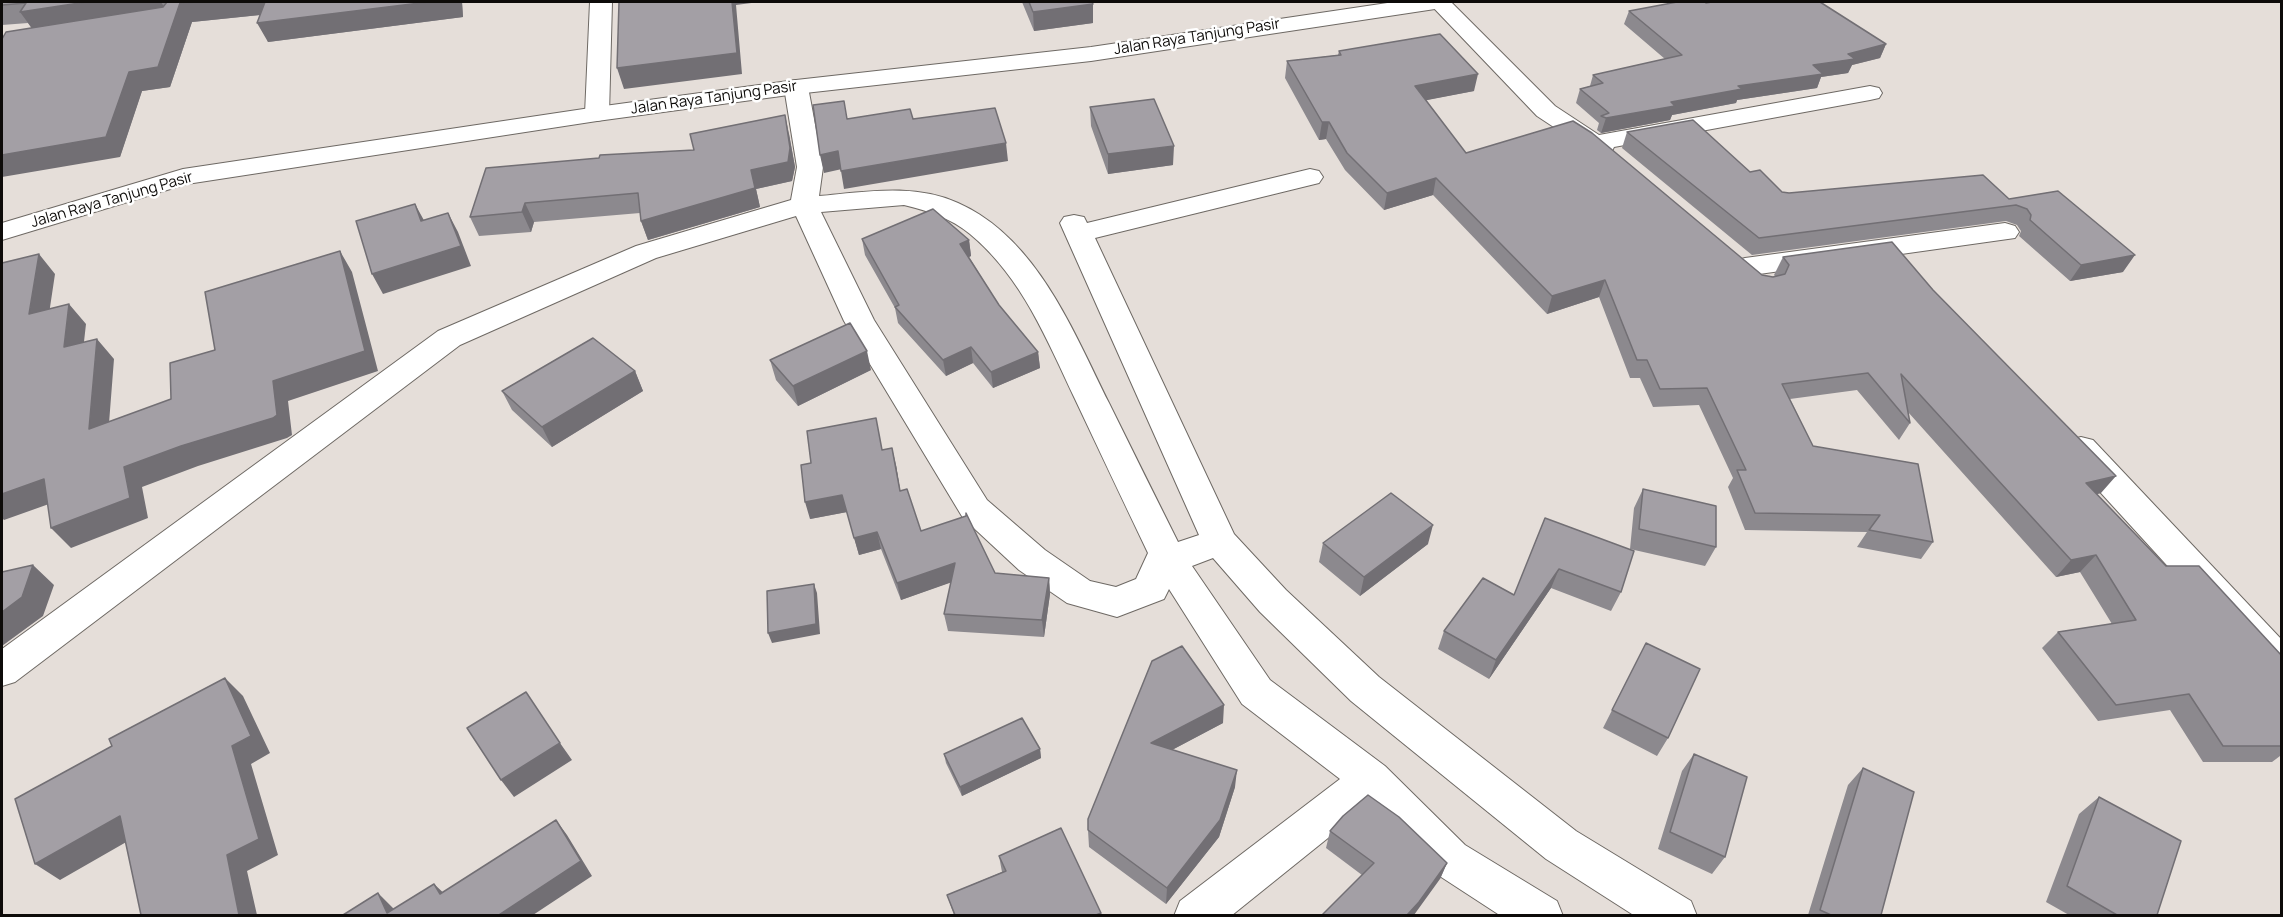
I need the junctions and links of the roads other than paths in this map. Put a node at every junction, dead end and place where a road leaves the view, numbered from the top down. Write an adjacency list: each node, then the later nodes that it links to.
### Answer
1 (601, 2): 6 (street)
2 (1435, 2): 4 (street, Jalan Raya Tanjung Pasir)
3 (1439, 2): 7 (street)
4 (796, 87): 6 (street, Jalan Raya Tanjung Pasir); 10 (street)
5 (1870, 93): 7 (street)
6 (597, 114): 11 (street, Jalan Raya Tanjung Pasir)
7 (1597, 143): 8 (street)
8 (1623, 165)
9 (1310, 177): 17 (street)
10 (805, 200): 17 (street); 17 (street); 19 (street)
11 (2, 232)
12 (2005, 232): 13 (street)
13 (1890, 248): 14 (street); 15 (street)
14 (1746, 267)
15 (1912, 273)
16 (2063, 431): 18 (street)
17 (1193, 550): 20 (street); 23 (street)
18 (2282, 666)
19 (2, 670)
20 (1371, 779): 21 (street); 22 (street)
21 (1196, 915)
22 (1541, 915)
23 (1675, 915)

